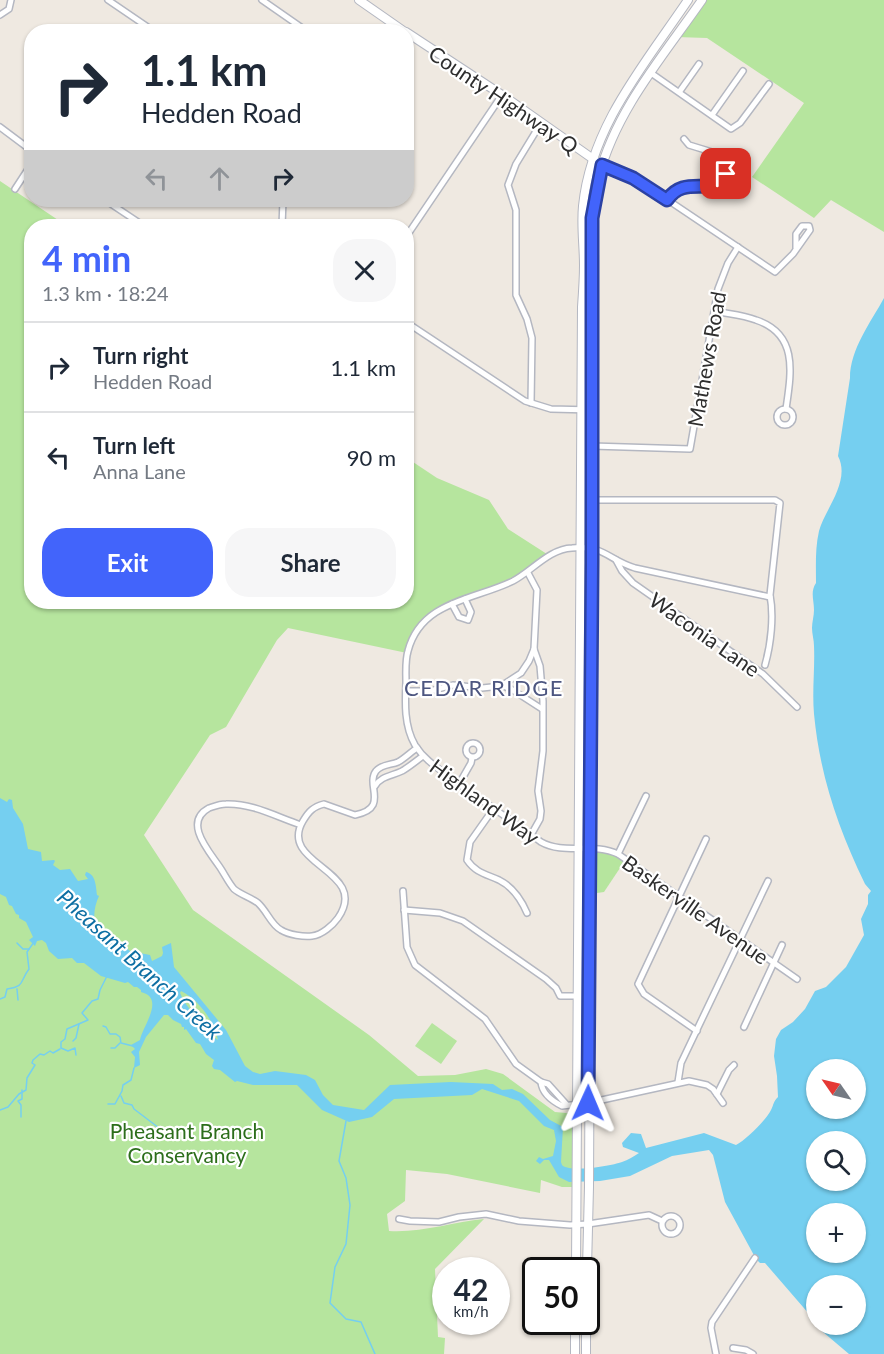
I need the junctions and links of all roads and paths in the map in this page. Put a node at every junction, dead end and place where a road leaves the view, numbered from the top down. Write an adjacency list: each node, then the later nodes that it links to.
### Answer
1 (11, 0): 9 (street)
2 (108, 0): 8 (street)
3 (123, 0): 8 (street)
4 (262, 0): 11 (street)
5 (359, 0): 12 (main road, County Highway Q)
6 (688, 0): 25 (main road)
7 (702, 0): 16 (main road)
8 (118, 8): 10 (street)
9 (0, 15)
10 (142, 24)
11 (296, 24)
12 (394, 24)
13 (414, 37): 19 (main road, County Highway Q)
14 (699, 64): 18 (street)
15 (743, 71): 20 (street)
16 (651, 73): 18 (street); 26 (main road)
17 (769, 84): 20 (street)
18 (680, 92): 20 (street)
19 (502, 95): 21 (main road, County Highway Q); 32 (street)
20 (712, 115)
21 (541, 123): 25 (main road, County Highway Q); 37 (street)
22 (0, 127): 24 (street)
23 (684, 140): 29 (street)
24 (24, 145)
25 (593, 160): 26 (main road, County Highway Q); 39 (main road)
26 (602, 165): 29 (street); 40 (main road)
27 (24, 175): 28 (street)
28 (15, 189)
29 (667, 200): 33 (street)
30 (119, 207): 31 (street)
31 (135, 219)
32 (414, 225)
33 (738, 247): 34 (street); 35 (street, Mathews Road)
34 (796, 248)
35 (714, 311): 38 (street); 41 (street, Mathews Road)
36 (414, 327): 37 (street)
37 (531, 403): 39 (street)
38 (786, 409)
39 (582, 410): 40 (street); 45 (main road)
40 (592, 410): 41 (main road)
41 (592, 446): 42 (main road)
42 (592, 500): 44 (street); 46 (main road)
43 (789, 500): 44 (street)
44 (778, 501): 49 (street)
45 (580, 548): 46 (street, Highland Way); 48 (street, Highland Way); 68 (main road)
46 (592, 548): 47 (street); 69 (main road)
47 (615, 558): 49 (street); 56 (street, Waconia Lane)
48 (528, 573): 50 (street, Highland Way); 52 (street)
49 (770, 597): 53 (street)
50 (465, 599): 51 (street, Highland Way); 51 (street)
51 (452, 604): 55 (street, Highland Way)
52 (534, 649): 54 (street); 57 (street)
53 (765, 665)
54 (501, 686): 55 (street); 57 (street)
55 (406, 691): 58 (street, Highland Way)
56 (797, 707)
57 (542, 709): 66 (street)
58 (417, 748): 59 (street, Highland Way); 62 (street)
59 (423, 756): 61 (street, Highland Way); 62 (street)
60 (472, 758): 61 (street)
61 (459, 784): 64 (street, Highland Way)
62 (375, 786): 65 (street)
63 (646, 796): 70 (street)
64 (494, 808): 66 (street, Highland Way); 75 (street)
65 (301, 825): 65 (street)
66 (531, 835): 68 (street, Highland Way)
67 (706, 839): 73 (street)
68 (578, 847): 69 (street, Highland Way); 80 (main road)
69 (591, 848): 70 (street, Baskerville Avenue); 86 (main road)
70 (618, 854): 73 (street, Baskerville Avenue)
71 (768, 881): 76 (street)
72 (403, 891): 74 (street)
73 (679, 897): 76 (street, Baskerville Avenue); 82 (street)
74 (404, 910): 80 (street); 88 (street)
75 (526, 913)
76 (740, 940): 78 (street, Baskerville Avenue); 82 (street)
77 (782, 945): 78 (street)
78 (774, 963): 79 (street, Baskerville Avenue); 81 (street)
79 (797, 979)
80 (578, 996): 88 (main road)
81 (744, 1027)
82 (697, 1031): 84 (street)
83 (734, 1065): 85 (street)
84 (678, 1082): 85 (street); 86 (street)
85 (717, 1094): 87 (street)
86 (588, 1103): 88 (street); 91 (main road)
87 (723, 1103)
88 (577, 1104): 92 (main road)
89 (399, 1219): 92 (street)
90 (663, 1221): 91 (street)
91 (588, 1224): 92 (street); 94 (main road)
92 (576, 1225): 93 (main road)
93 (576, 1257)
94 (587, 1257)
95 (755, 1258): 101 (street)
96 (575, 1335): 99 (main road)
97 (586, 1335): 100 (main road)
98 (733, 1348): 102 (street)
99 (575, 1354)
100 (586, 1354)
101 (716, 1354)
102 (753, 1354)

